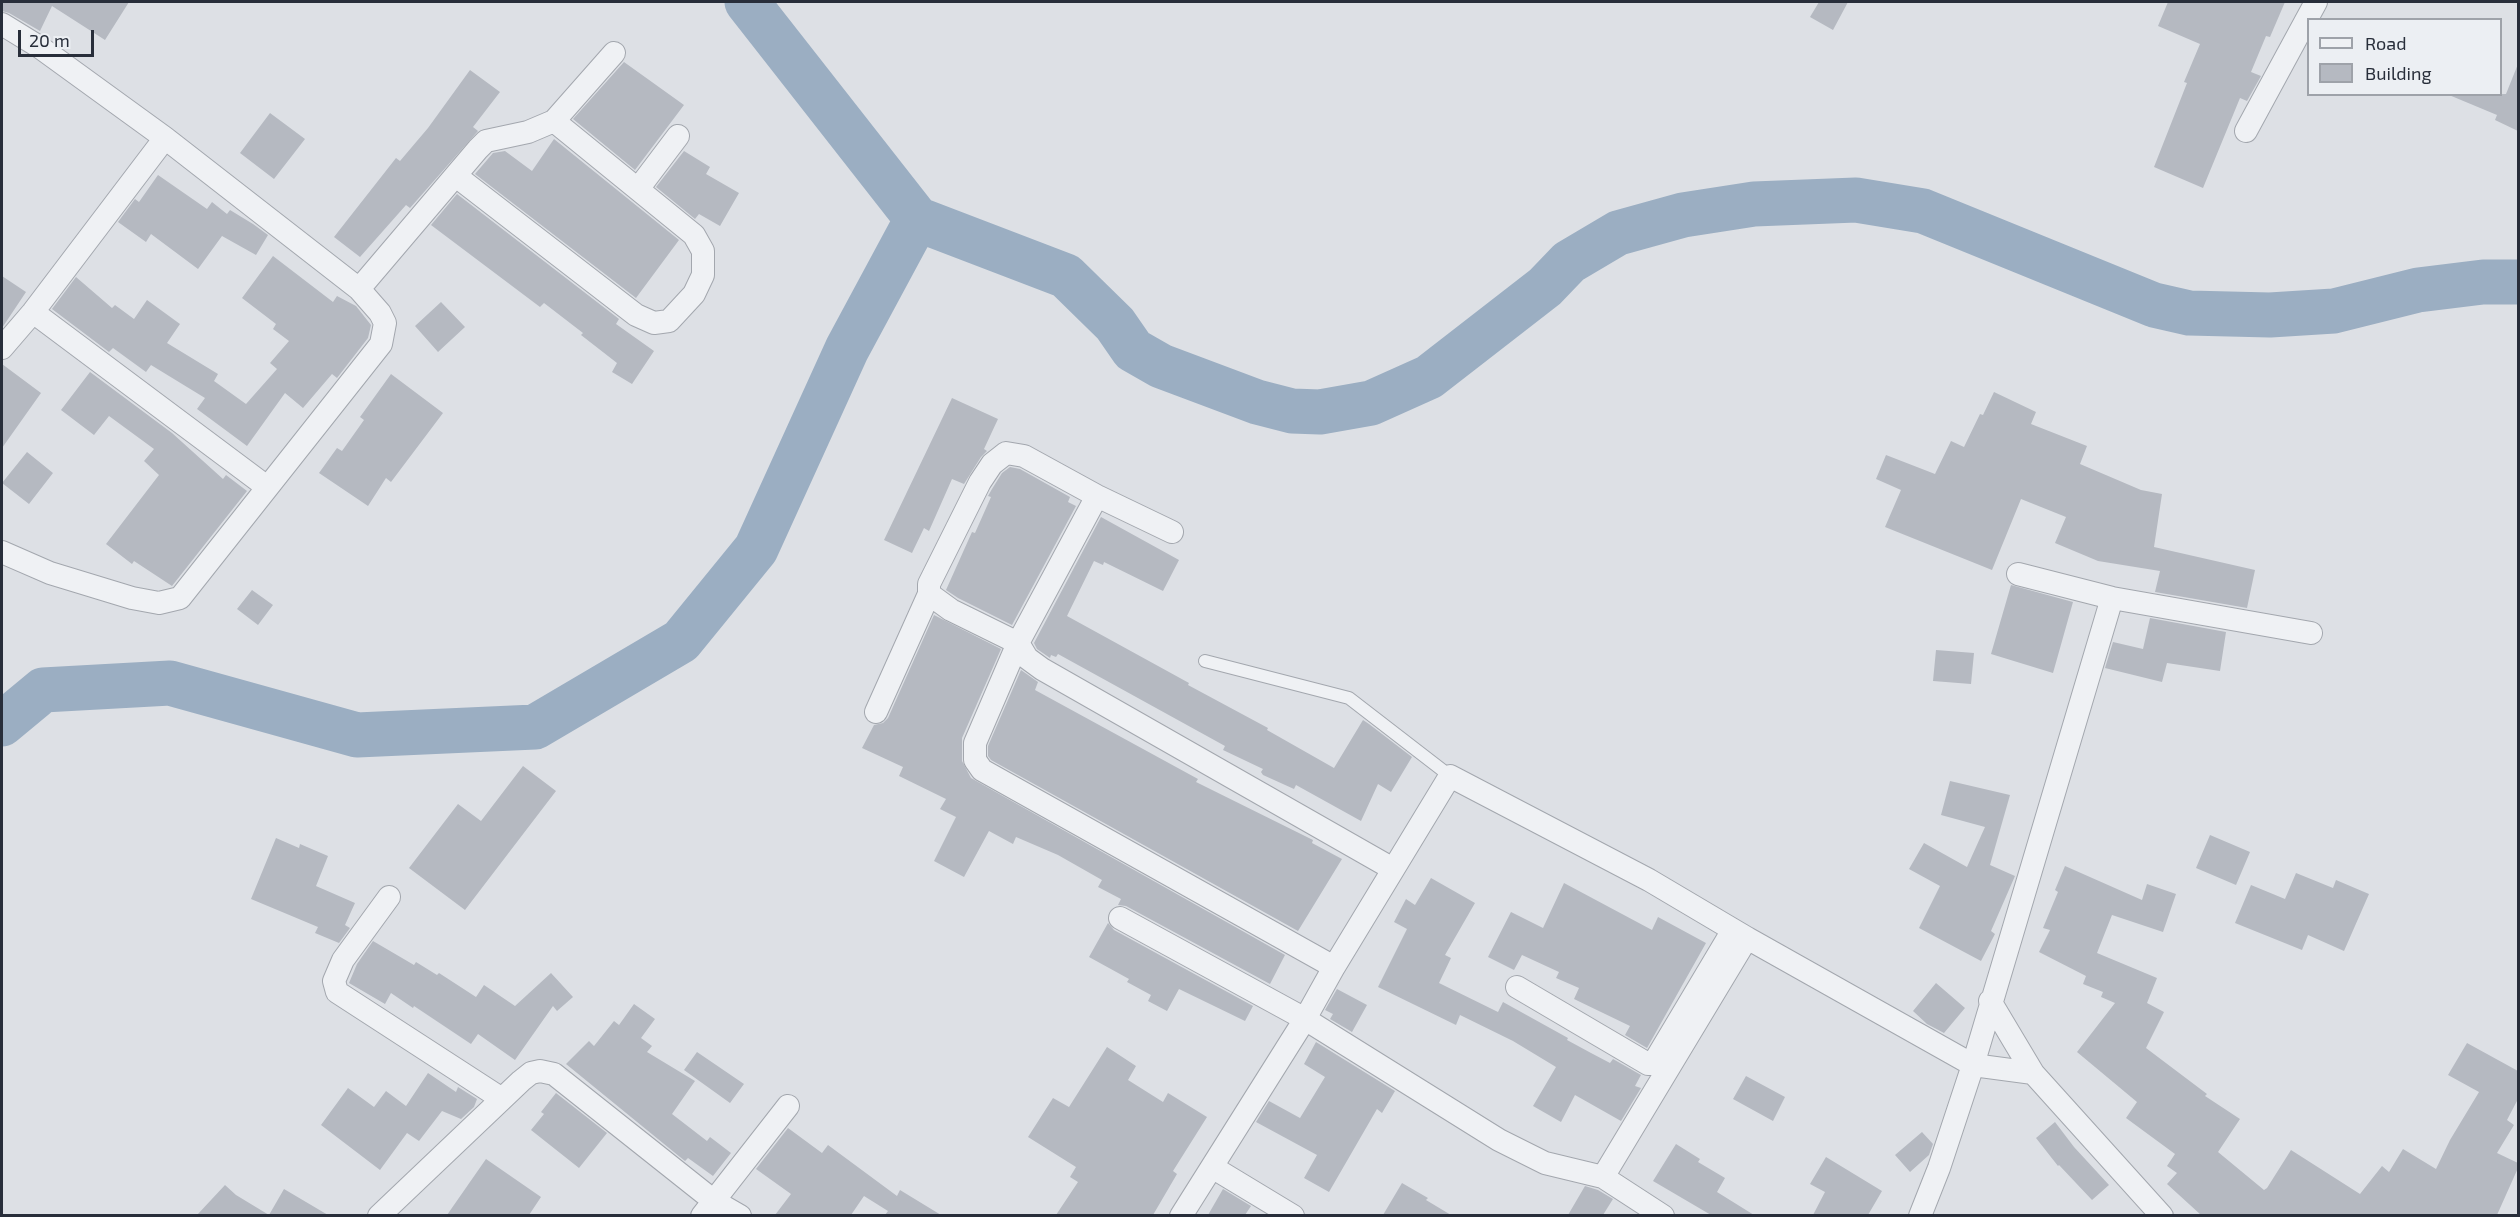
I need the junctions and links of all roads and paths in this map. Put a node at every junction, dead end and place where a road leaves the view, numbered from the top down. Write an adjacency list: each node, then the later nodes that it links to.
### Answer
1 (2316, 2): 2 (street)
2 (2307, 18)
3 (2307, 19): 7 (street)
4 (2, 24): 9 (street)
5 (614, 53): 6 (street)
6 (554, 121): 10 (street); 11 (street)
7 (2246, 131)
8 (678, 136): 11 (street)
9 (165, 138): 12 (street); 13 (street)
10 (456, 176): 11 (street); 12 (street)
11 (638, 189)
12 (360, 289): 15 (street)
13 (33, 312): 14 (street); 15 (street)
14 (2, 348)
15 (267, 487): 18 (street)
16 (1097, 496): 17 (street); 20 (street); 23 (street)
17 (1172, 532)
18 (2, 552)
19 (2018, 574): 21 (street)
20 (929, 594): 23 (street); 25 (street)
21 (2112, 598): 22 (street); 33 (street)
22 (2311, 633)
23 (1018, 643): 27 (street); 31 (street)
24 (1205, 661): 26 (lane)
25 (876, 712)
26 (1450, 776): 27 (street); 30 (street)
27 (1393, 869): 31 (street)
28 (389, 897): 37 (street)
29 (1120, 918): 34 (street)
30 (1740, 934): 32 (street); 35 (street); 40 (street)
31 (1334, 967): 34 (street)
32 (1517, 987)
33 (1990, 1001): 35 (street); 36 (street)
34 (1305, 1018): 39 (street); 40 (street)
35 (1973, 1065): 36 (street); 47 (street)
36 (2033, 1073): 48 (street)
37 (502, 1099): 41 (street); 42 (street)
38 (788, 1106): 41 (street)
39 (1212, 1167): 44 (street); 45 (street)
40 (1603, 1177): 46 (street)
41 (708, 1208): 43 (street)
42 (379, 1215)
43 (740, 1215)
44 (1181, 1215)
45 (1293, 1215)
46 (1663, 1215)
47 (1920, 1215)
48 (2162, 1215)

